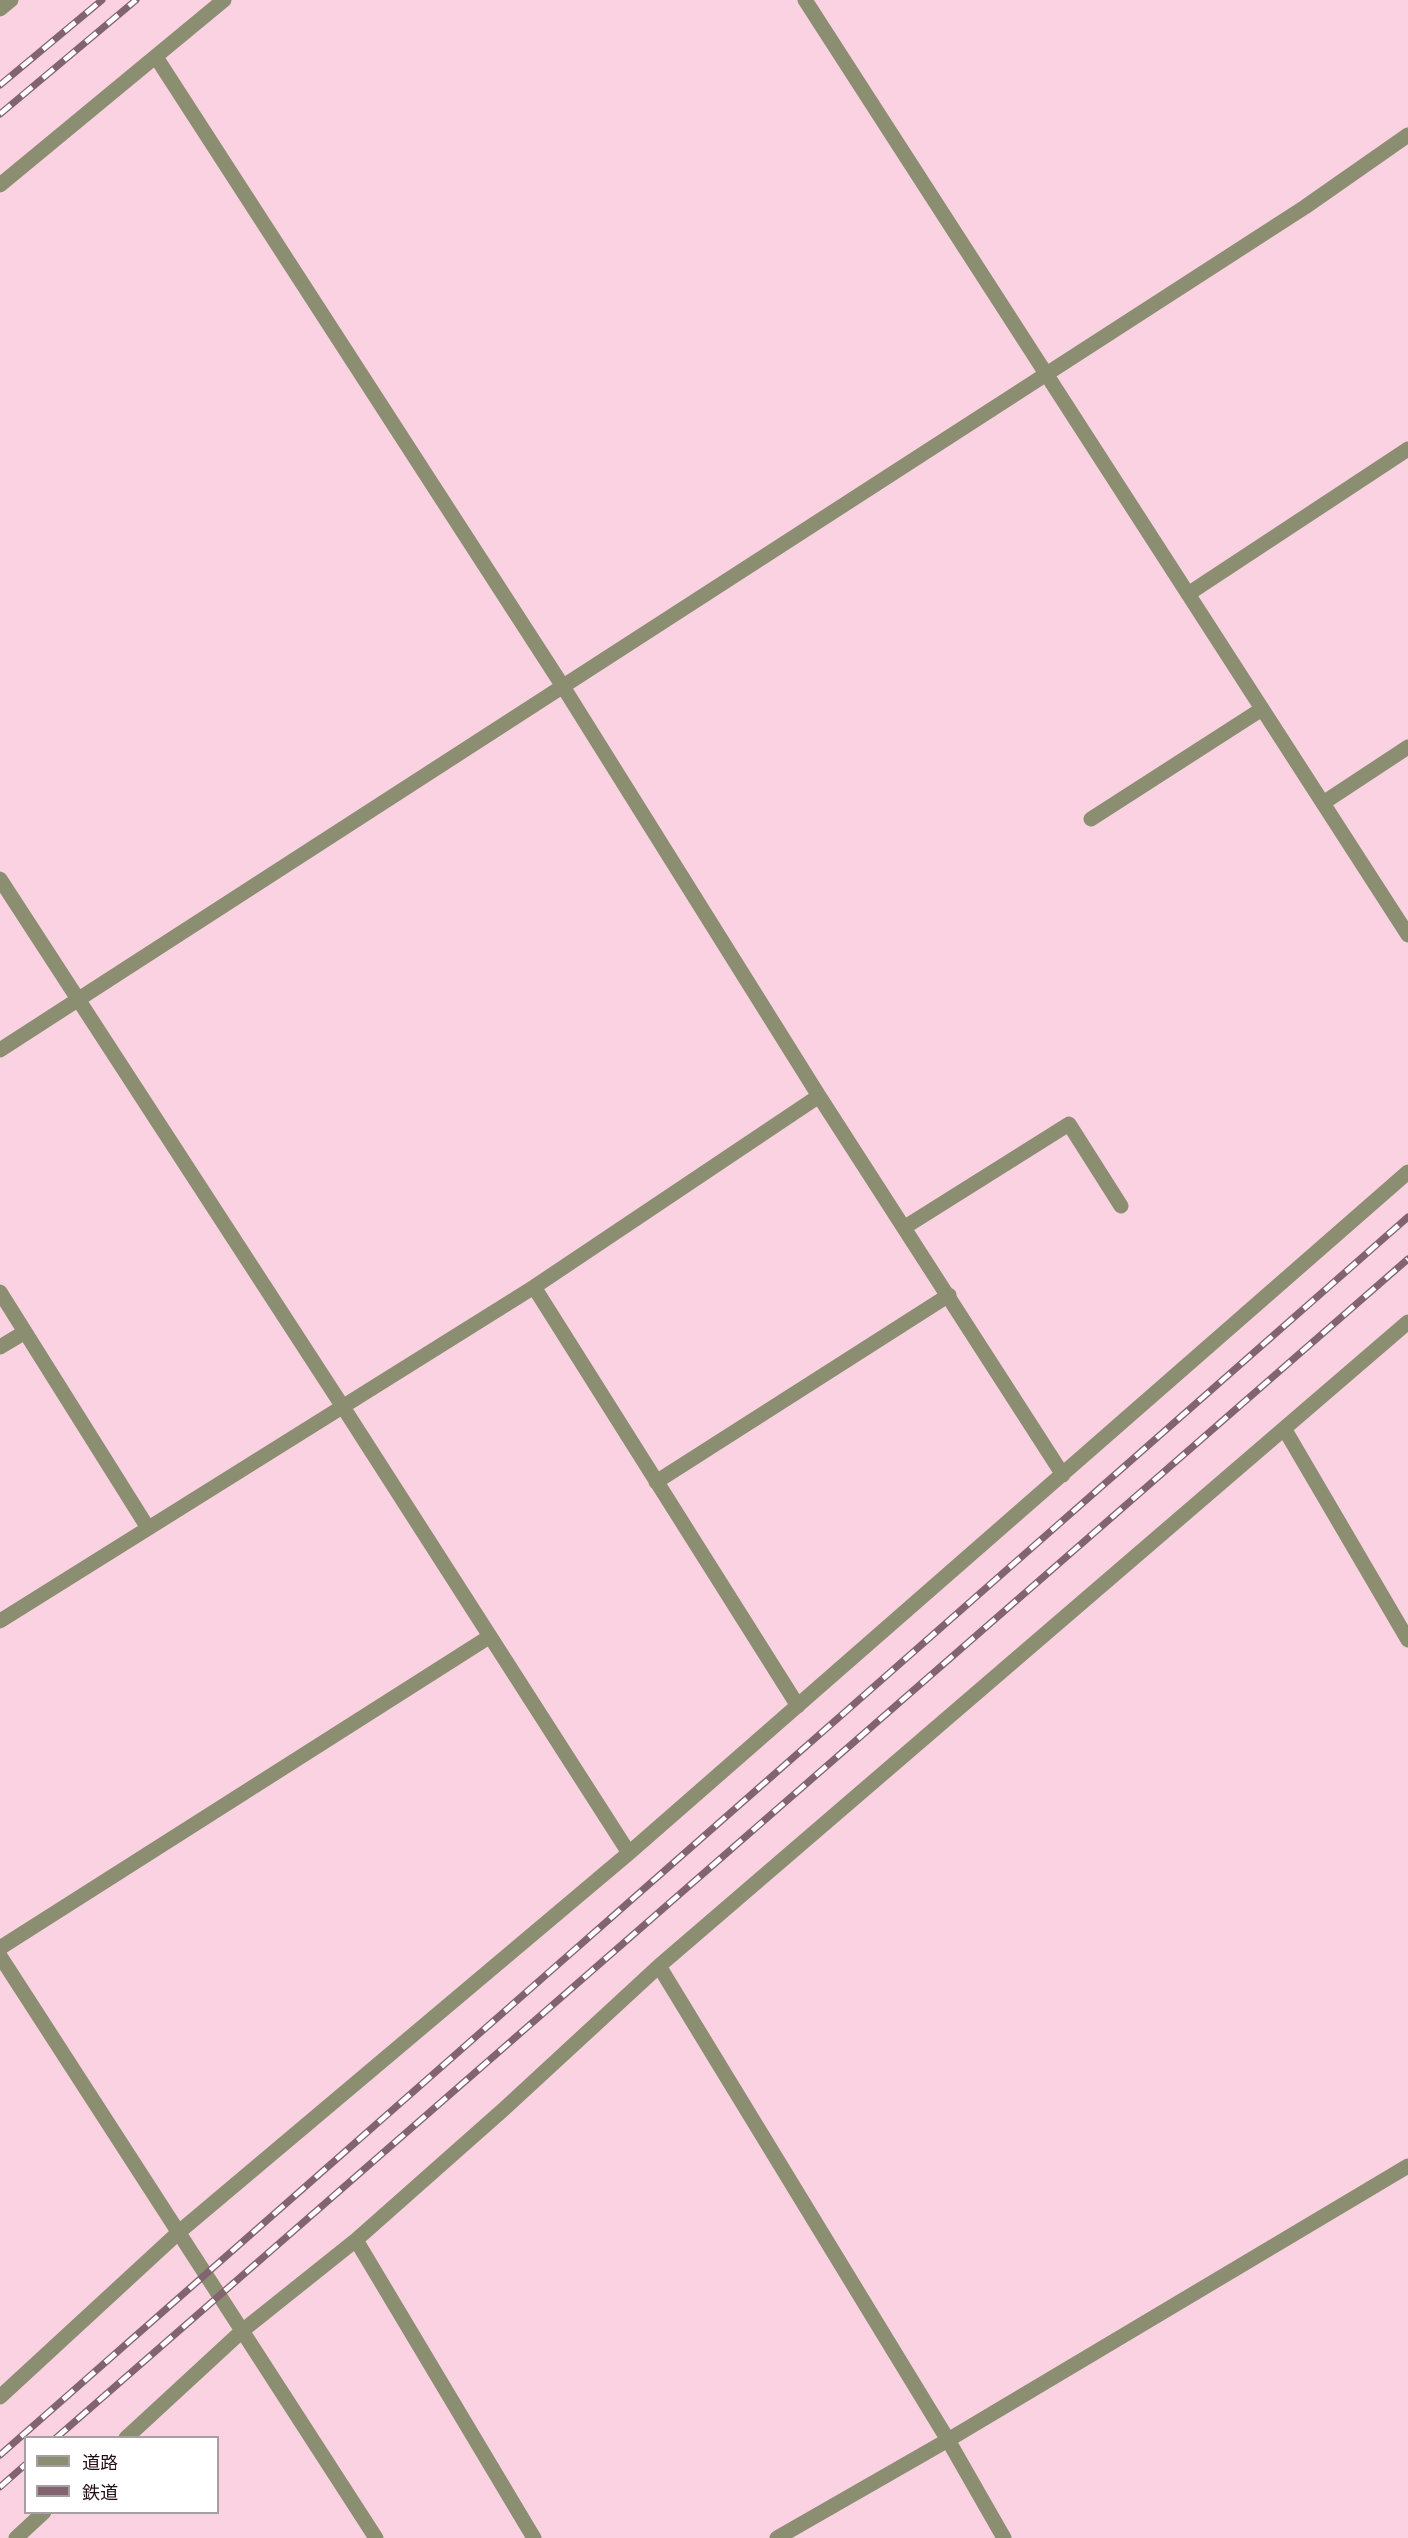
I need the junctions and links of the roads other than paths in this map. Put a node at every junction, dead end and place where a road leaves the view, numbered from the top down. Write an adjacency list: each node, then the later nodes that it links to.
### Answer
1 (11, 0): 4 (street)
2 (224, 0): 5 (street)
3 (805, 0): 8 (street)
4 (0, 9)
5 (156, 57): 7 (street); 11 (street)
6 (1408, 135): 8 (street)
7 (0, 185)
8 (1045, 372): 10 (street); 11 (street)
9 (1408, 449): 10 (street)
10 (1188, 594): 12 (street)
11 (562, 686): 18 (street); 20 (street)
12 (1262, 709): 14 (street); 15 (street)
13 (1408, 747): 14 (street)
14 (1323, 803): 17 (street)
15 (1091, 819)
16 (0, 879): 18 (street)
17 (1408, 935)
18 (78, 999): 19 (street); 30 (street)
19 (0, 1050)
20 (819, 1096): 23 (street); 24 (street)
21 (1408, 1172): 32 (street)
22 (1121, 1206): 23 (street)
23 (905, 1227): 26 (street)
24 (534, 1287): 30 (street); 33 (street)
25 (0, 1292): 28 (street)
26 (948, 1295): 32 (street); 33 (street)
27 (1408, 1322): 31 (street)
28 (24, 1332): 29 (street); 34 (street)
29 (0, 1347)
30 (343, 1407): 34 (street); 36 (street)
31 (1285, 1430): 37 (street); 42 (street)
32 (1063, 1475): 38 (street)
33 (657, 1482): 38 (street)
34 (148, 1528): 35 (street)
35 (0, 1621)
36 (489, 1637): 39 (street); 40 (street)
37 (1408, 1640)
38 (798, 1706): 39 (street)
39 (630, 1853): 44 (street)
40 (0, 1948)
41 (0, 1956): 44 (street)
42 (659, 1966): 45 (street); 49 (street)
43 (1408, 2166): 49 (street)
44 (179, 2232): 46 (street); 47 (street)
45 (356, 2240): 46 (street); 51 (street)
46 (242, 2331): 48 (street); 53 (street)
47 (0, 2397)
48 (128, 2436)
49 (948, 2440): 54 (street); 55 (street)
50 (42, 2514): 52 (street)
51 (527, 2536)
52 (16, 2538)
53 (376, 2538)
54 (777, 2538)
55 (1004, 2538)

